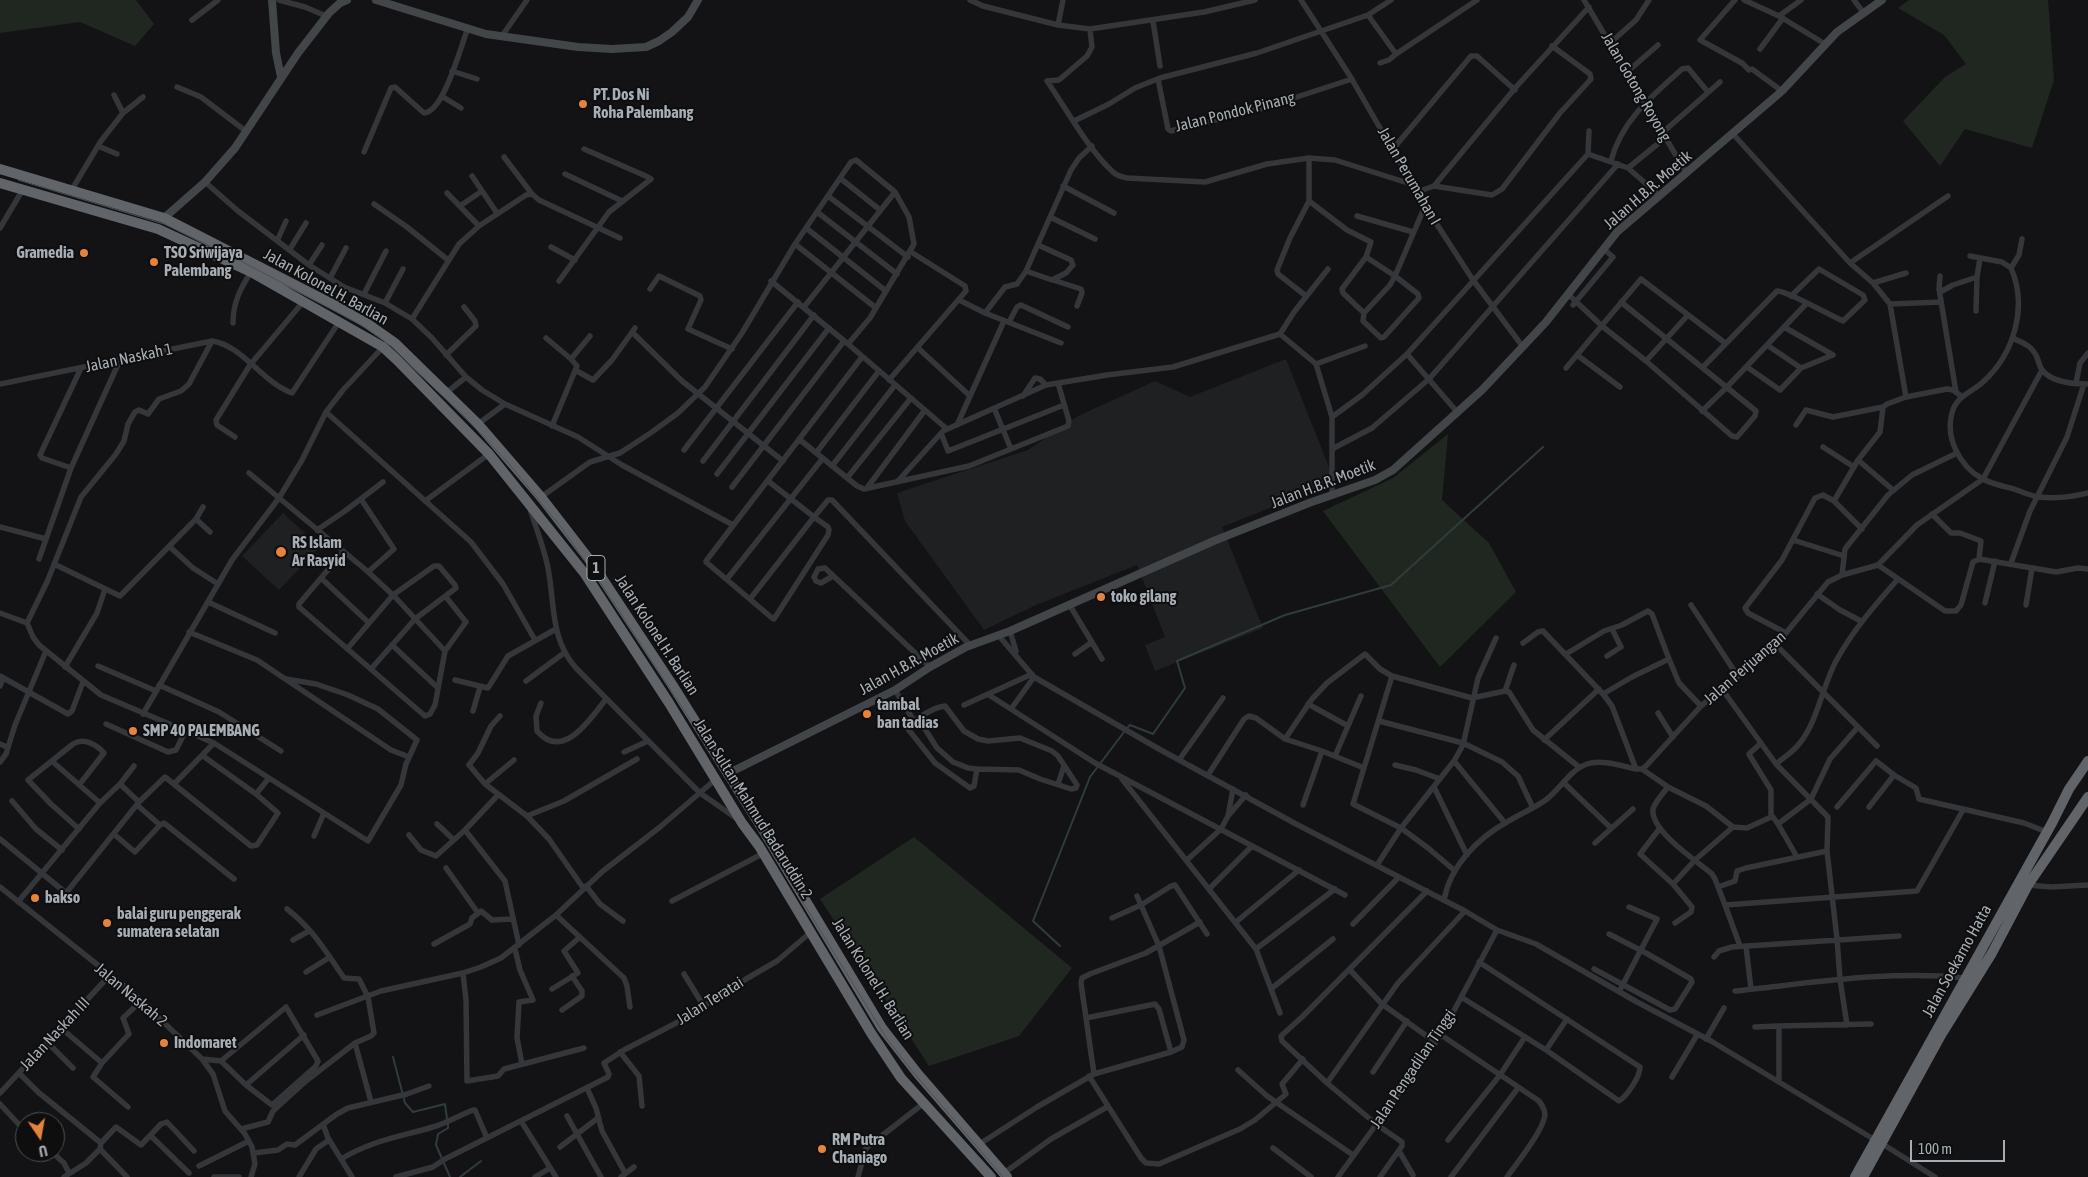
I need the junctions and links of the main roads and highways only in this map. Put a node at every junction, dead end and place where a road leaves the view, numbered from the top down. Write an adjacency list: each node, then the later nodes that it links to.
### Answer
1 (0, 169): 3 (highway, Jalan Kolonel H. Barlian / 1)
2 (0, 183): 4 (highway, Jalan Sultan Mahmud Badaruddin 2 / 1)
3 (611, 592): 4 (highway); 10 (highway, Jalan Kolonel H. Barlian / 1)
4 (601, 598): 11 (highway, Jalan Sultan Mahmud Badaruddin 2 / 1)
5 (2088, 762): 6 (highway, Jalan Soekarno Hatta)
6 (2069, 789): 7 (highway); 8 (highway, Jalan Soekarno Hatta)
7 (2088, 798): 9 (highway, Jalan Soekarno Hatta)
8 (2061, 806): 9 (highway); 12 (highway, Jalan Soekarno Hatta)
9 (2079, 813): 12 (highway, Jalan Soekarno Hatta)
10 (918, 1074): 11 (highway); 13 (highway, Jalan Kolonel H. Barlian / 1)
11 (906, 1083): 14 (highway, Jalan Sultan Mahmud Badaruddin 2 / 1)
12 (1878, 1142): 15 (highway, Jalan Soekarno Hatta); 16 (highway, Jalan Soekarno Hatta)
13 (1006, 1175)
14 (991, 1177)
15 (1855, 1177)
16 (1863, 1177)

